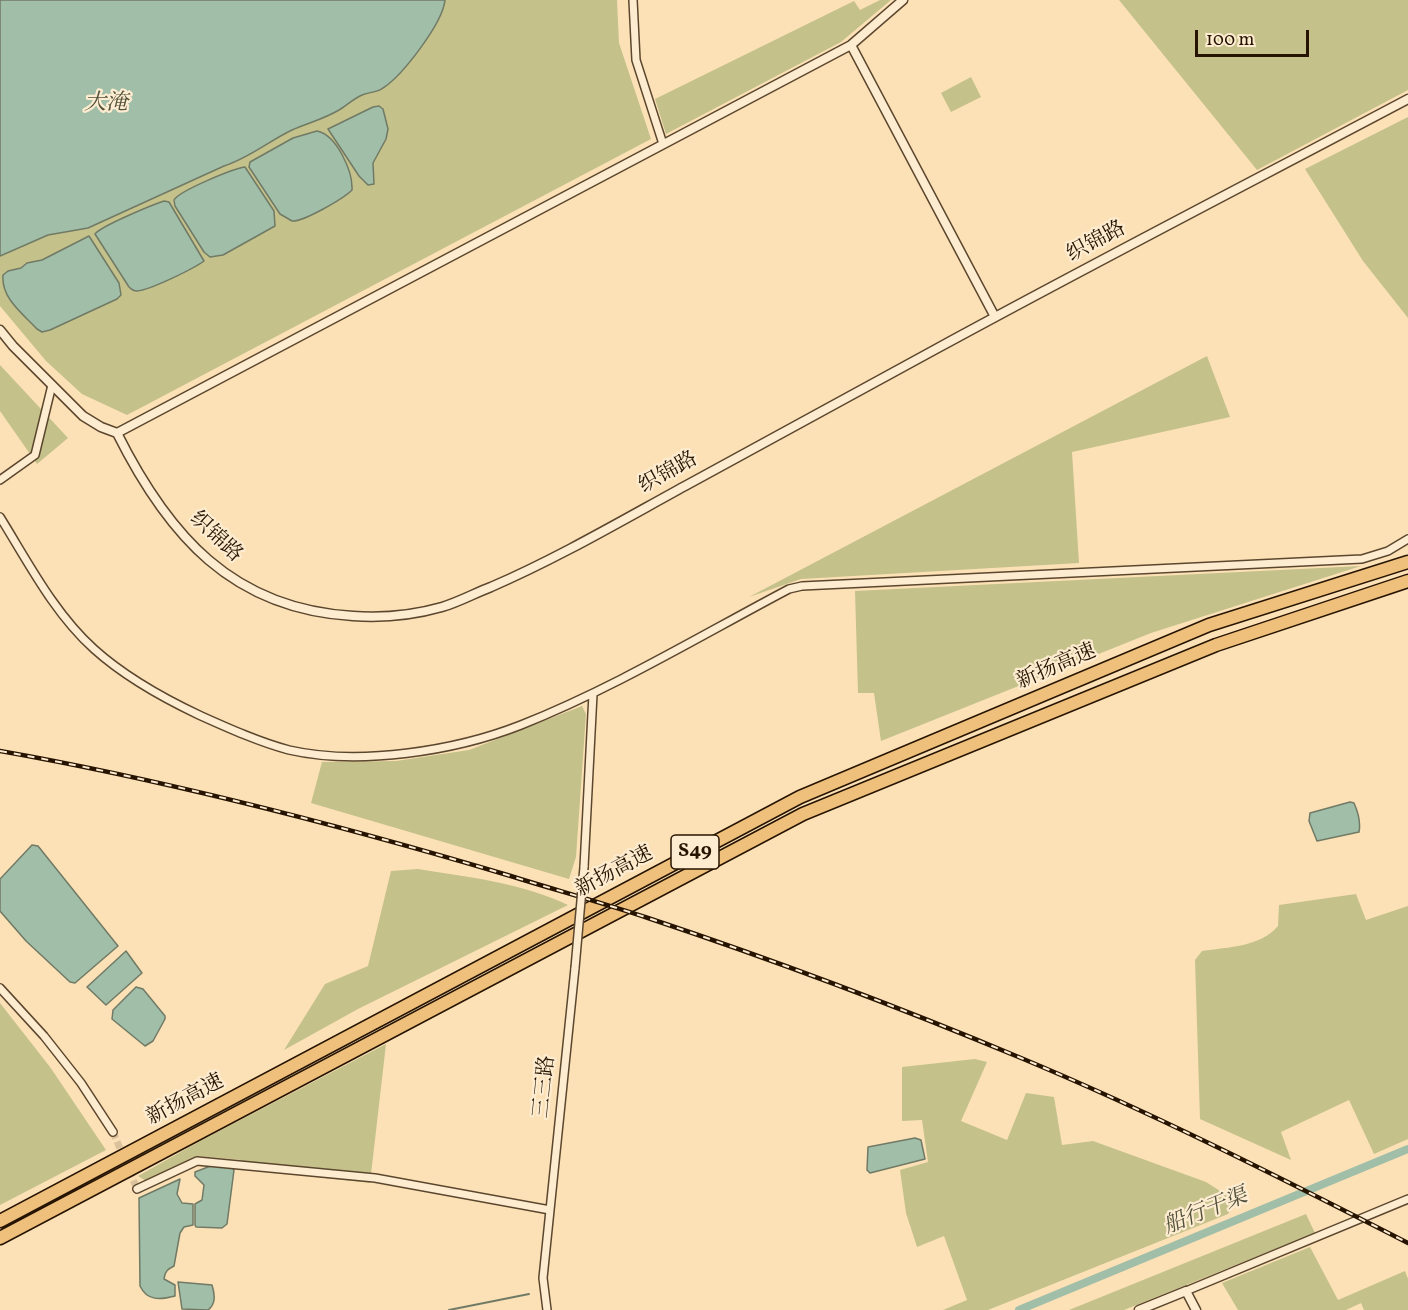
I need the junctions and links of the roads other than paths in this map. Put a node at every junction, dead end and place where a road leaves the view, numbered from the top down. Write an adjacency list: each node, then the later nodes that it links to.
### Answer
1 (633, 0): 5 (street)
2 (903, 0): 3 (street)
3 (851, 45): 5 (street); 6 (street)
4 (1408, 99): 6 (street, 织锦路)
5 (663, 144): 9 (street)
6 (995, 317): 9 (street, 织锦路)
7 (0, 330): 8 (street)
8 (52, 385): 9 (street); 10 (street)
9 (117, 433)
10 (0, 480)
11 (0, 517): 15 (street)
12 (1408, 539): 15 (street)
13 (1408, 562): 21 (highway, 新扬高速 / S49)
14 (1408, 581): 22 (highway, 新扬高速 / S49)
15 (593, 694): 20 (street, 三三路, bridge)
16 (0, 988): 17 (street)
17 (113, 1132)
18 (137, 1189): 20 (street)
19 (1408, 1198): 23 (street)
20 (550, 1210): 24 (street, 三三路)
21 (0, 1221)
22 (0, 1238)
23 (1186, 1291): 25 (street); 26 (street)
24 (547, 1310)
25 (1139, 1310)
26 (1196, 1310)

